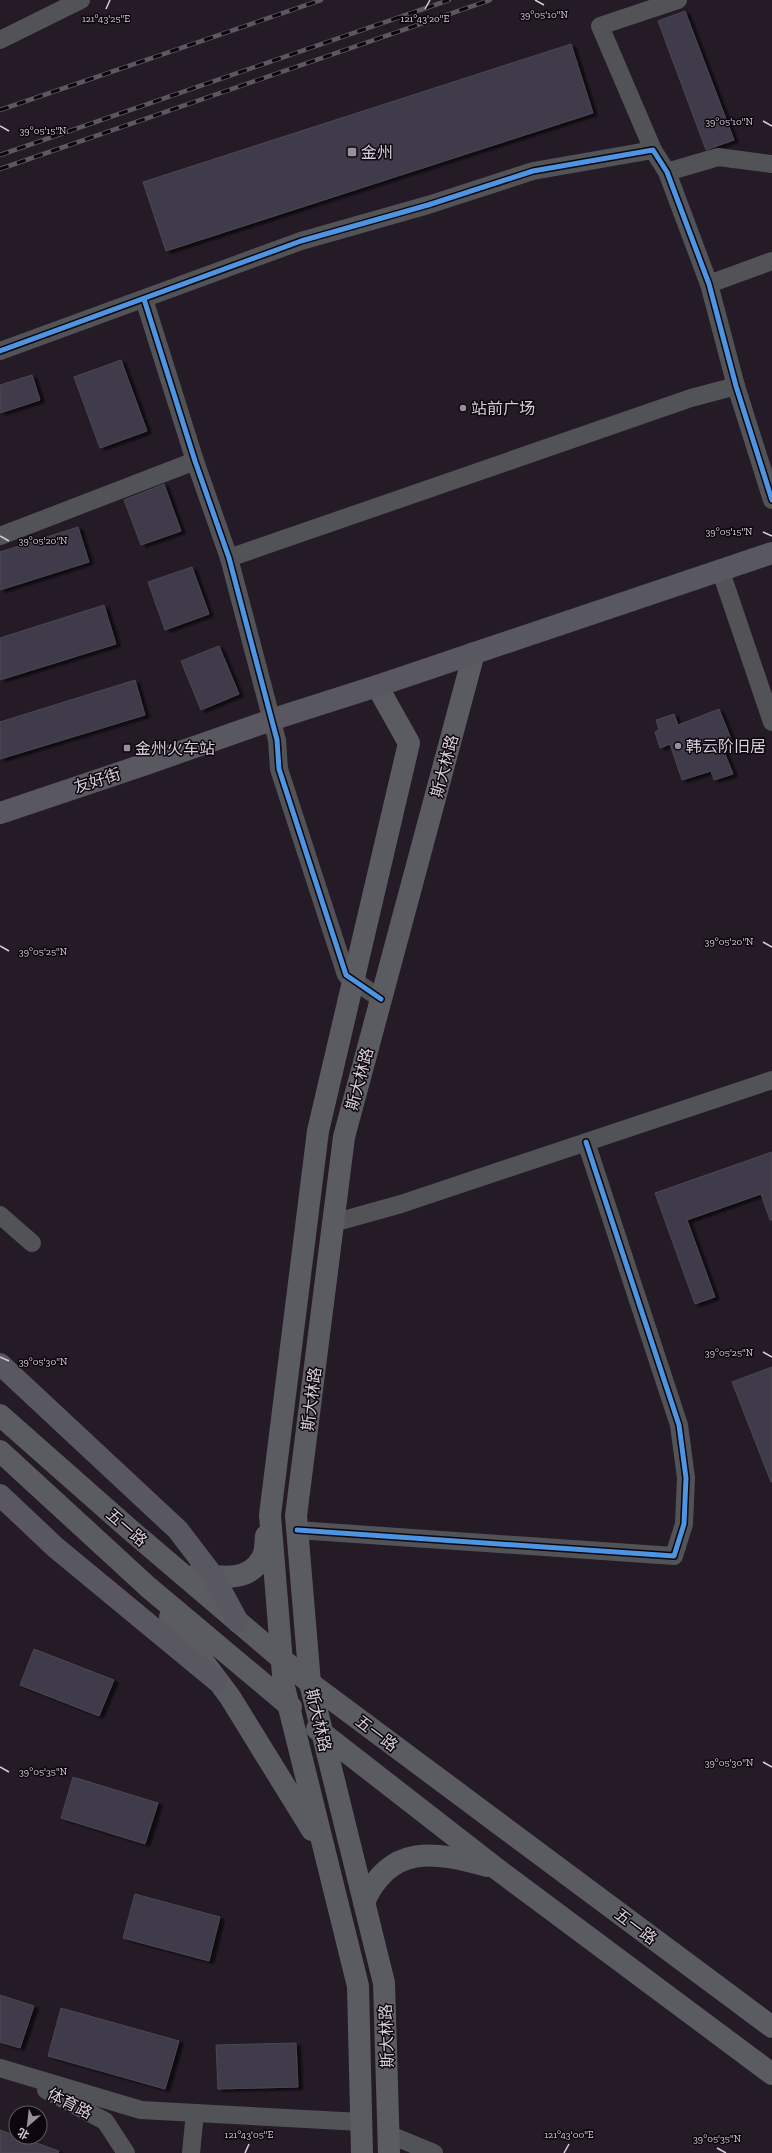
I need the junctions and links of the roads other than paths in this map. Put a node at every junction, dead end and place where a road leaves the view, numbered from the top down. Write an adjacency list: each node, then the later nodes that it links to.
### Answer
1 (81, 0): 3 (street)
2 (678, 0): 4 (street)
3 (0, 40)
4 (653, 150): 6 (street); 9 (street)
5 (772, 164): 6 (street)
6 (667, 172): 8 (street)
7 (772, 261): 8 (street)
8 (709, 284): 11 (street)
9 (144, 299): 10 (street); 12 (street)
10 (0, 351)
11 (736, 386): 13 (street); 16 (street)
12 (196, 461): 14 (street); 16 (street)
13 (772, 500)
14 (0, 536)
15 (772, 553): 17 (highway, 友好街)
16 (230, 558): 20 (street)
17 (720, 569): 18 (highway, 友好街); 21 (street)
18 (474, 654): 19 (highway, 友好街); 24 (main road, 斯大林路)
19 (377, 686): 20 (highway, 友好街); 23 (main road, 斯大林路)
20 (272, 719): 22 (highway, 友好街); 23 (street)
21 (772, 722)
22 (0, 813)
23 (353, 981): 24 (street); 34 (main road, 斯大林路)
24 (381, 999): 28 (main road, 斯大林路)
25 (772, 1080): 26 (street)
26 (586, 1142): 28 (street); 35 (street)
27 (0, 1215): 29 (street)
28 (333, 1223): 35 (main road, 斯大林路)
29 (32, 1243)
30 (0, 1364): 37 (highway)
31 (0, 1415): 36 (main road, 五一路)
32 (4, 1455): 38 (main road)
33 (0, 1495): 41 (highway)
34 (270, 1515): 37 (main road); 40 (main road, 斯大林路)
35 (297, 1530): 42 (main road, 斯大林路)
36 (180, 1572): 37 (main road); 39 (main road, 五一路)
37 (213, 1576): 39 (highway)
38 (148, 1587): 41 (main road); 43 (main road)
39 (238, 1622): 40 (main road, 五一路)
40 (281, 1659): 42 (main road, 五一路); 43 (main road, 斯大林路)
41 (216, 1680): 45 (main road)
42 (310, 1683): 44 (main road, 斯大林路); 48 (main road, 五一路)
43 (287, 1704): 44 (main road); 45 (main road, 斯大林路)
44 (321, 1732): 46 (main road); 47 (main road, 斯大林路)
45 (323, 1848): 52 (main road, 斯大林路)
46 (497, 1869): 47 (main road); 50 (main road)
47 (364, 1902): 53 (main road, 斯大林路)
48 (772, 2027)
49 (3, 2070): 51 (street); 54 (street, 体育路)
50 (772, 2074)
51 (196, 2112): 52 (street); 55 (street)
52 (361, 2122): 56 (main road, 斯大林路)
53 (389, 2143): 57 (street)
54 (126, 2153)
55 (191, 2153)
56 (362, 2153)
57 (434, 2153)

